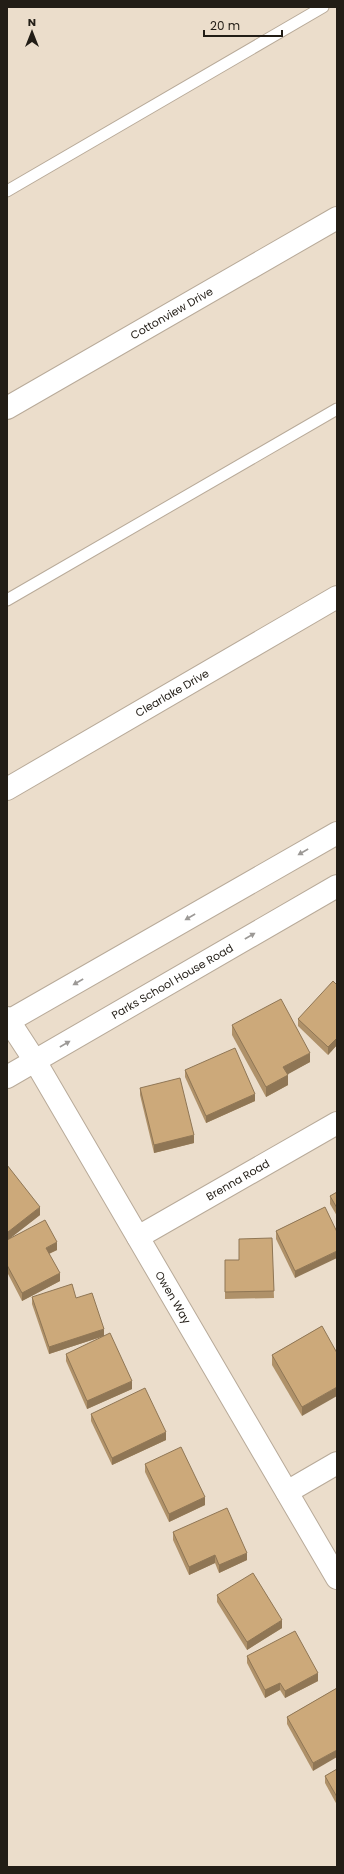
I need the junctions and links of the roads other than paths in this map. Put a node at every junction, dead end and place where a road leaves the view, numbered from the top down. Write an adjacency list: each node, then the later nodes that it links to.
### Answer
1 (323, 7): 2 (lane)
2 (7, 190)
3 (337, 218): 4 (street, Cottonview Drive)
4 (7, 408)
5 (337, 409): 7 (lane)
6 (337, 597): 8 (street, Clearlake Drive)
7 (7, 600)
8 (7, 789)
9 (337, 833): 11 (street, one-way to 11)
10 (337, 886): 12 (street, Parks School House Road, one-way to 10)
11 (8, 1020): 12 (street, Owen Way)
12 (35, 1061): 13 (street, Parks School House Road); 15 (street, Owen Way)
13 (7, 1077)
14 (337, 1123): 15 (street, Brenna Road)
15 (138, 1237): 17 (street, Owen Way)
16 (337, 1463): 17 (street)
17 (287, 1492): 18 (street, Owen Way)
18 (337, 1578)

